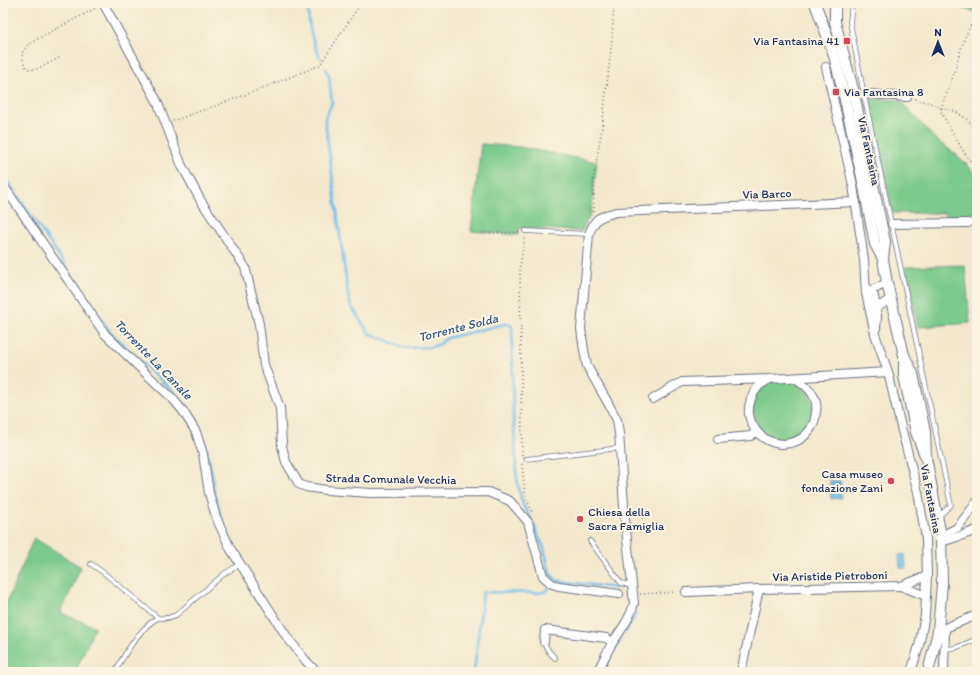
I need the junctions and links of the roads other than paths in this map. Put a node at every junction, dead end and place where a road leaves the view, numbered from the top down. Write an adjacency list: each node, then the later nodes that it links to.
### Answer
1 (815, 3): 15 (street, Via Fantasina)
2 (836, 3): 15 (street, Via Fantasina)
3 (852, 3): 6 (lane)
4 (103, 4): 41 (street, Strada Comunale Vecchia)
5 (826, 67): 9 (street)
6 (864, 95): 7 (street); 12 (lane)
7 (907, 97)
8 (3, 185): 35 (street)
9 (856, 202): 14 (street, Via Barco); 17 (street)
10 (977, 222): 11 (lane)
11 (968, 223): 12 (street)
12 (892, 224): 30 (lane)
13 (526, 232): 14 (lane)
14 (589, 234): 27 (street)
15 (883, 259): 16 (street, Via Fantasina)
16 (887, 283): 17 (street); 18 (street, Via Fantasina)
17 (866, 292): 19 (street); 20 (street, Via Fantasina)
18 (891, 299): 19 (street); 30 (street, Via Fantasina)
19 (876, 308): 20 (street, Via Fantasina)
20 (875, 334): 21 (street, Via Fantasina)
21 (888, 372): 22 (street); 36 (street, Via Fantasina)
22 (795, 378): 23 (street); 25 (street)
23 (770, 379): 24 (street); 25 (street)
24 (653, 399)
25 (756, 431): 26 (street)
26 (718, 439)
27 (620, 448): 28 (lane); 37 (street)
28 (526, 458)
29 (977, 502): 32 (street)
30 (938, 517): 32 (street, Via Fantasina)
31 (977, 530): 32 (street)
32 (941, 539): 45 (street, Via Fantasina)
33 (590, 541): 37 (lane)
34 (91, 564): 44 (lane)
35 (240, 564): 44 (lane); 52 (street)
36 (927, 576): 38 (street, Via Aristide Pietroboni); 42 (street, Via Fantasina)
37 (632, 586): 48 (street)
38 (901, 586): 39 (street, Via Aristide Pietroboni); 42 (street, Via Aristide Pietroboni)
39 (759, 589): 40 (street, Via Aristide Pietroboni); 54 (street, Via Aristide Pietroboni)
40 (686, 592)
41 (619, 594)
42 (926, 596): 55 (street, Via Fantasina)
43 (977, 615): 45 (street)
44 (158, 618): 51 (lane)
45 (941, 630): 49 (street); 56 (street, Via Fantasina)
46 (977, 639): 49 (lane)
47 (544, 642): 48 (street); 50 (lane)
48 (613, 642): 53 (street)
49 (945, 649): 57 (street)
50 (556, 658)
51 (115, 672)
52 (317, 672)
53 (597, 672)
54 (741, 672)
55 (911, 672)
56 (928, 672)
57 (944, 672)

